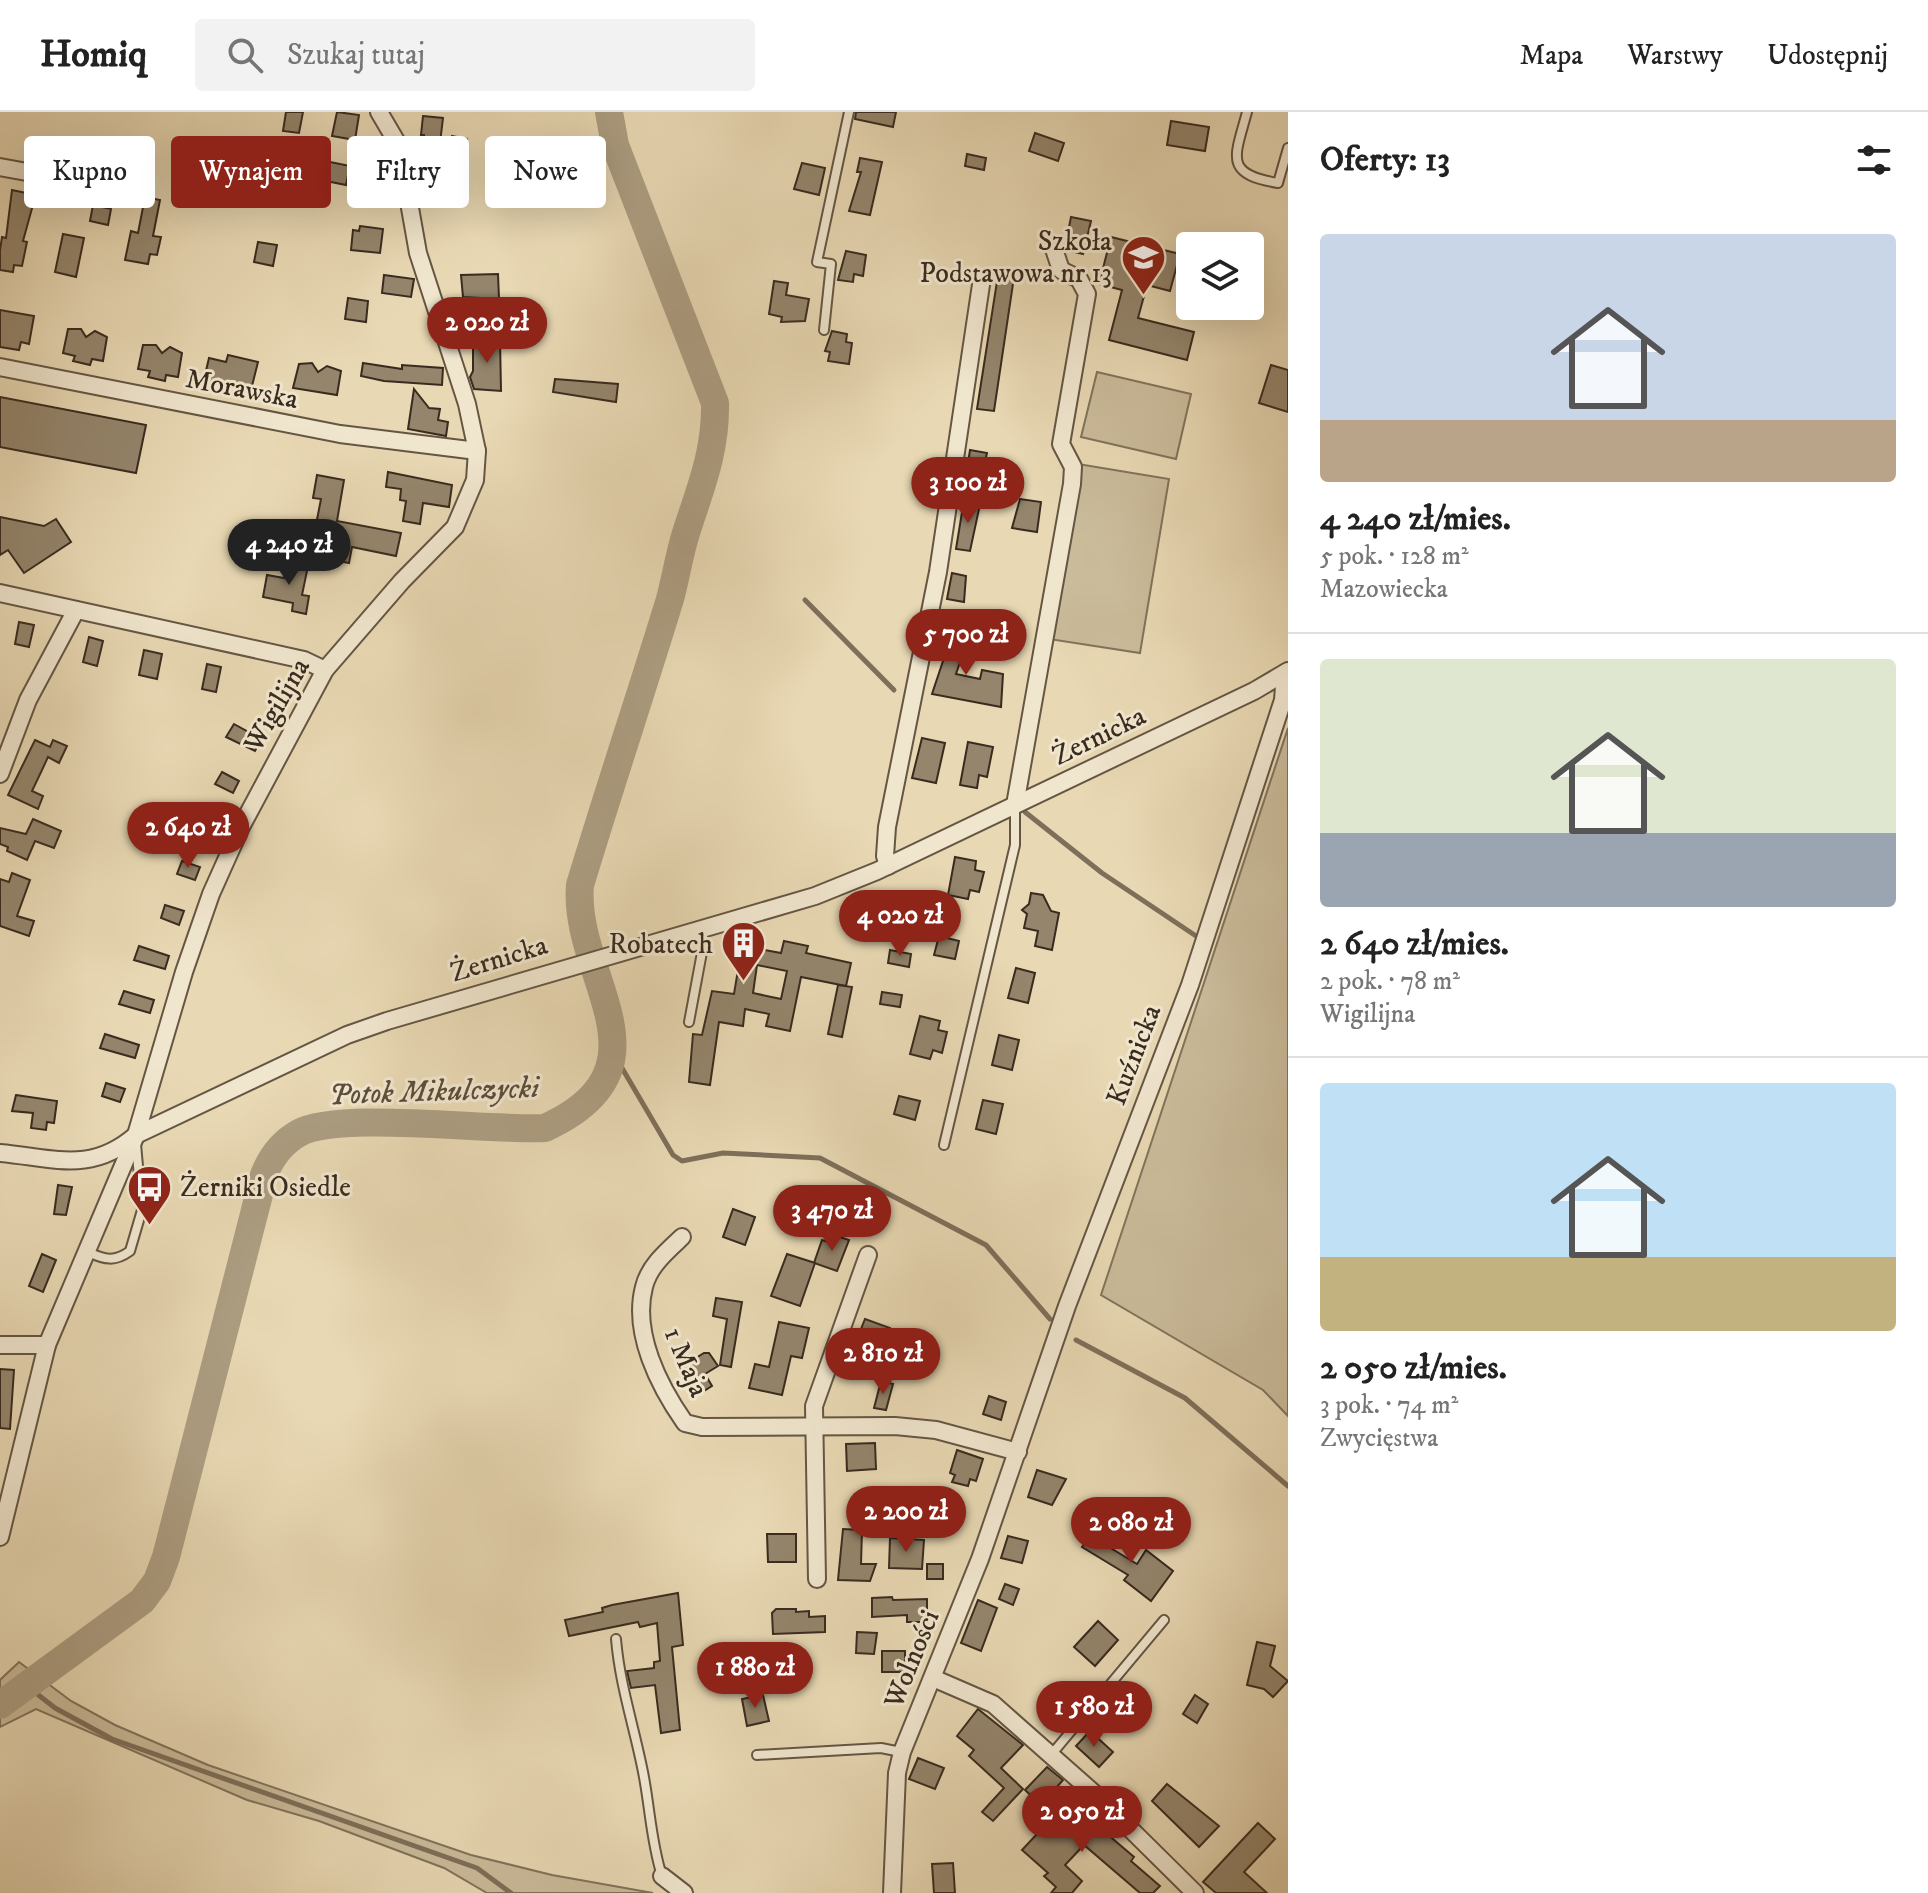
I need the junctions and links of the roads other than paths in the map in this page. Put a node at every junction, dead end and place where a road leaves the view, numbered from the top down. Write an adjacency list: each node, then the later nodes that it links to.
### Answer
1 (379, 112): 11 (street, Wigilijna)
2 (849, 112): 9 (lane)
3 (1247, 112): 4 (lane)
4 (1288, 148)
5 (0, 167): 6 (street)
6 (24, 171)
7 (1054, 249): 17 (street)
8 (982, 278): 18 (street)
9 (824, 330)
10 (0, 367): 11 (street, Morawska)
11 (477, 451): 14 (street, Wigilijna)
12 (0, 593): 13 (street)
13 (76, 610): 14 (street); 16 (street)
14 (325, 670): 21 (street, Wigilijna)
15 (1287, 672): 17 (street, Żernicka); 30 (street, Kuźnicka)
16 (0, 774)
17 (1015, 805): 18 (street, Żernicka); 22 (lane)
18 (888, 866): 19 (street, Żernicka)
19 (703, 931): 20 (lane); 21 (street, Żernicka)
20 (689, 1022)
21 (136, 1135): 23 (street, Żernicka); 25 (street, Wigilijna); 25 (lane)
22 (944, 1145)
23 (0, 1153)
24 (682, 1237): 29 (street, 1 Maja)
25 (88, 1252): 28 (street, Wigilijna)
26 (868, 1255): 29 (street)
27 (0, 1345): 28 (street)
28 (47, 1345): 31 (street, Wigilijna)
29 (815, 1424): 30 (street, 1 Maja); 32 (street)
30 (1018, 1452): 35 (street, Wolności)
31 (0, 1537)
32 (817, 1579)
33 (1164, 1620): 38 (lane)
34 (616, 1639): 39 (lane)
35 (933, 1678): 36 (street, Wolności); 38 (street)
36 (902, 1752): 37 (lane); 41 (street, Wolności)
37 (757, 1755)
38 (1051, 1755): 42 (street)
39 (662, 1876): 40 (street)
40 (684, 1893)
41 (892, 1893)
42 (1195, 1893)

